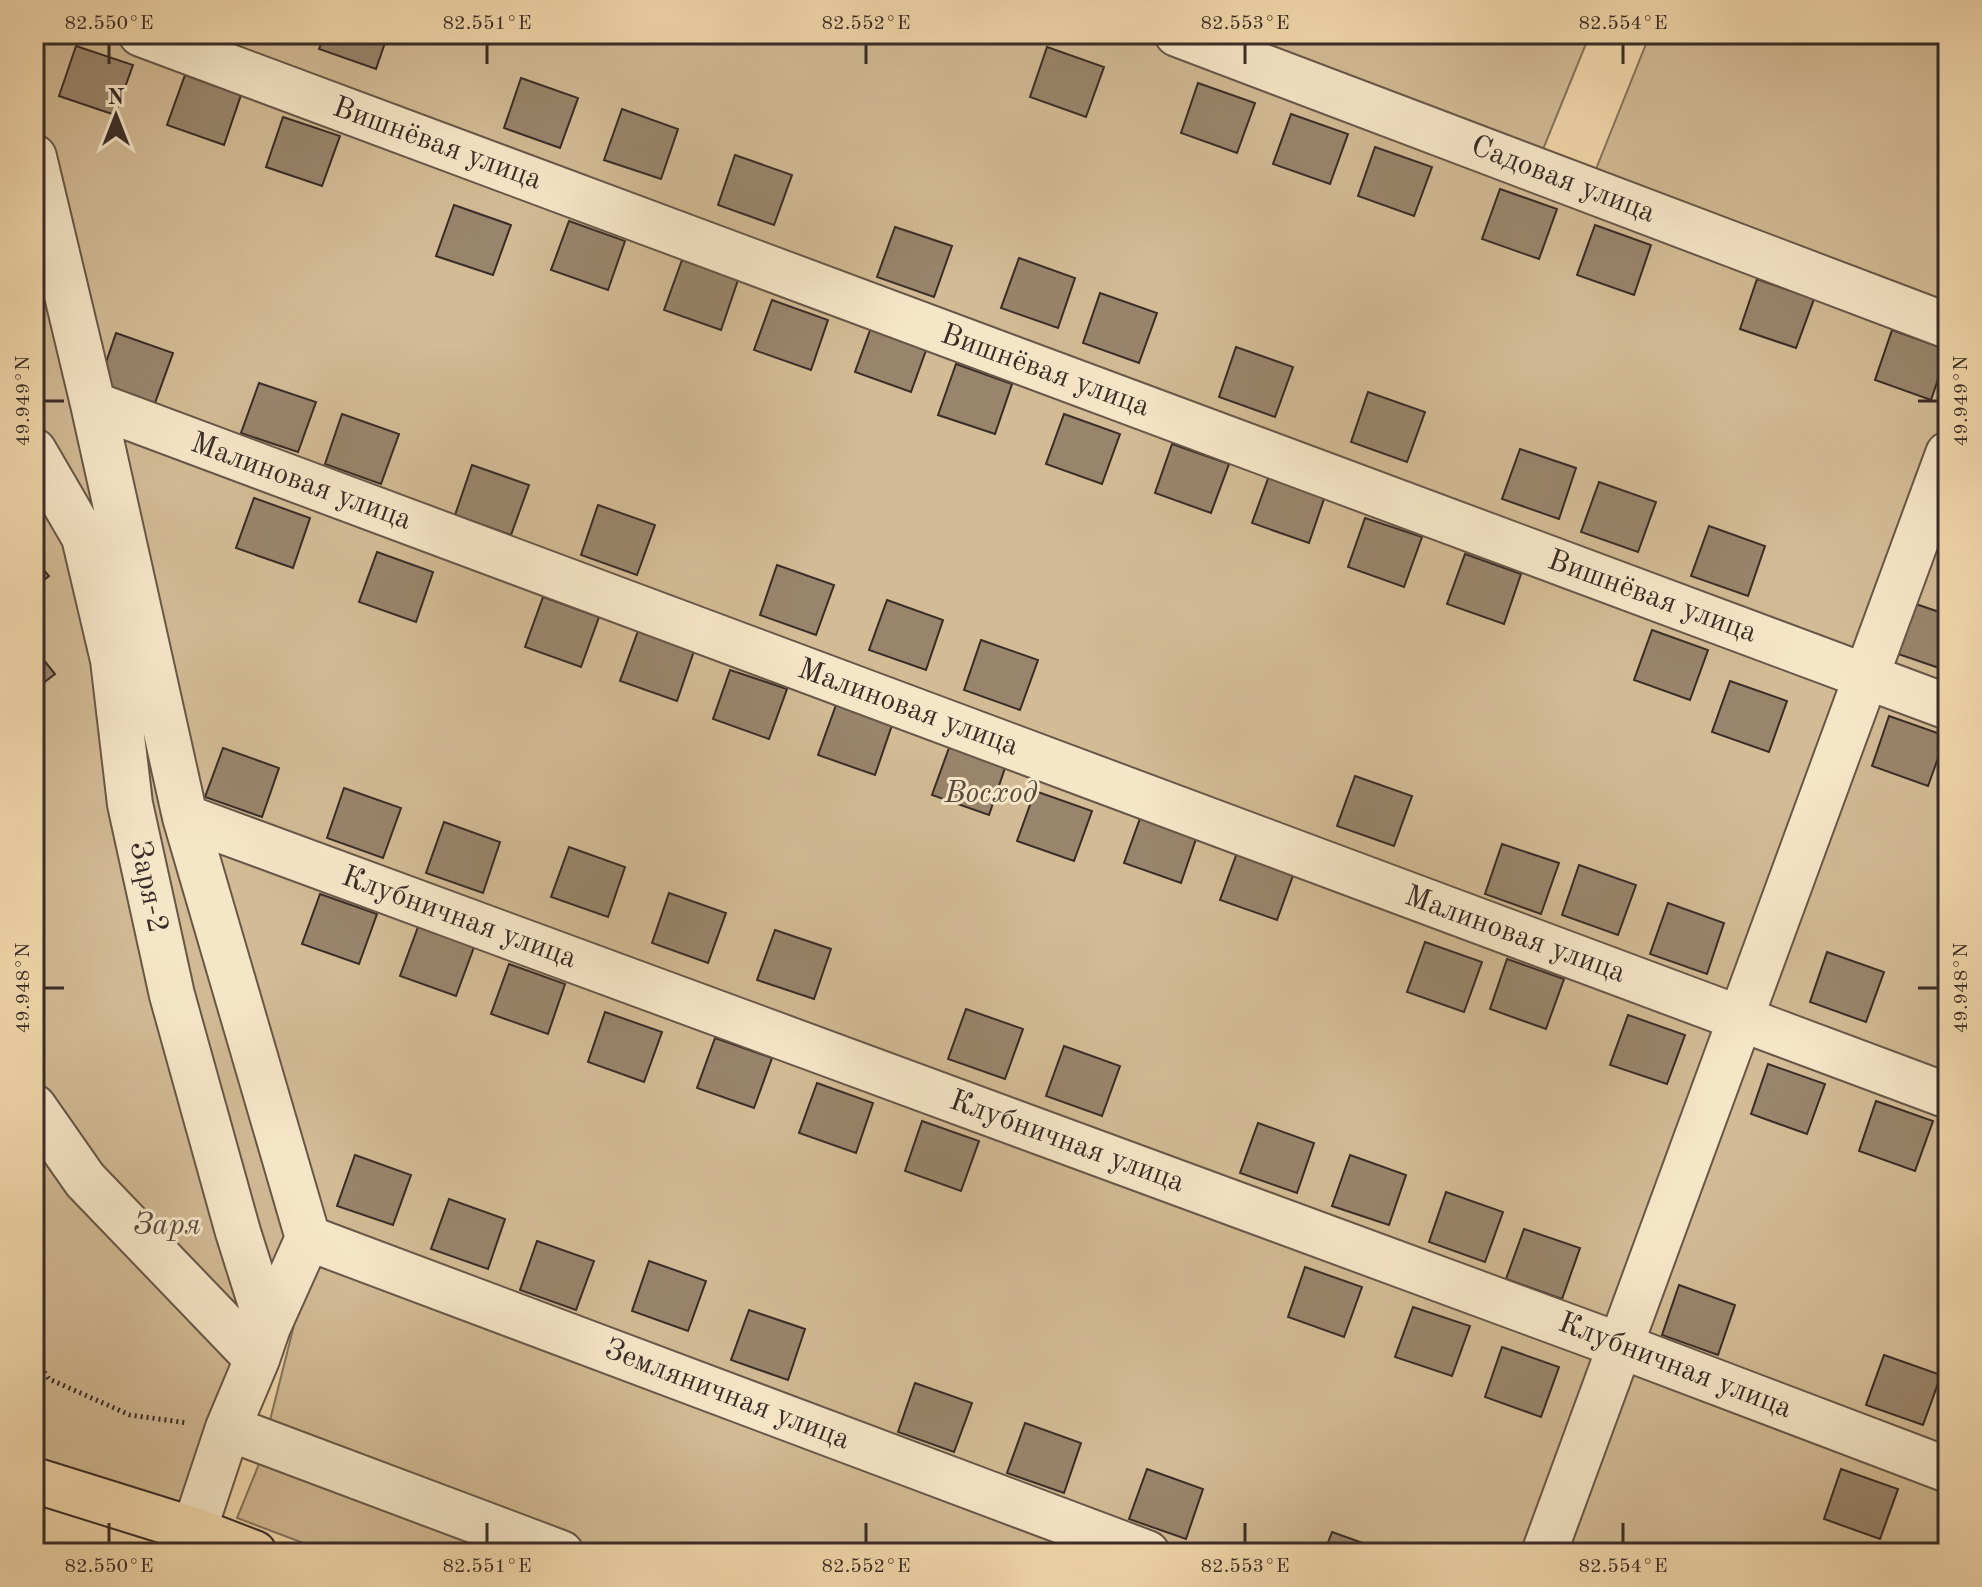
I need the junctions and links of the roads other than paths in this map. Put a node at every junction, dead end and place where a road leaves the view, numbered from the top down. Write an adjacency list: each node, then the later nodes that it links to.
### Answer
1 (141, 34): 8 (street, Вишнёвая улица)
2 (1177, 34): 4 (street, Садовая улица)
3 (34, 157): 5 (street)
4 (1948, 326)
5 (93, 404): 10 (street); 11 (street, Малиновая улица)
6 (34, 451): 15 (street, Заря-2)
7 (1948, 454): 8 (street)
8 (1866, 677): 9 (street, Вишнёвая улица); 11 (street)
9 (1948, 707)
10 (185, 817): 14 (street); 16 (street, Клубничная улица)
11 (1741, 1019): 12 (street, Малиновая улица); 16 (street)
12 (1948, 1096)
13 (34, 1107): 15 (street)
14 (308, 1238): 15 (street); 23 (street, Земляничная улица)
15 (262, 1343): 17 (street)
16 (1620, 1346): 18 (street, Клубничная улица); 24 (street)
17 (228, 1428): 20 (street); 22 (street)
18 (1948, 1470)
19 (34, 1480): 20 (highway)
20 (194, 1530): 21 (highway)
21 (254, 1553)
22 (561, 1553)
23 (1147, 1553)
24 (1544, 1553)

